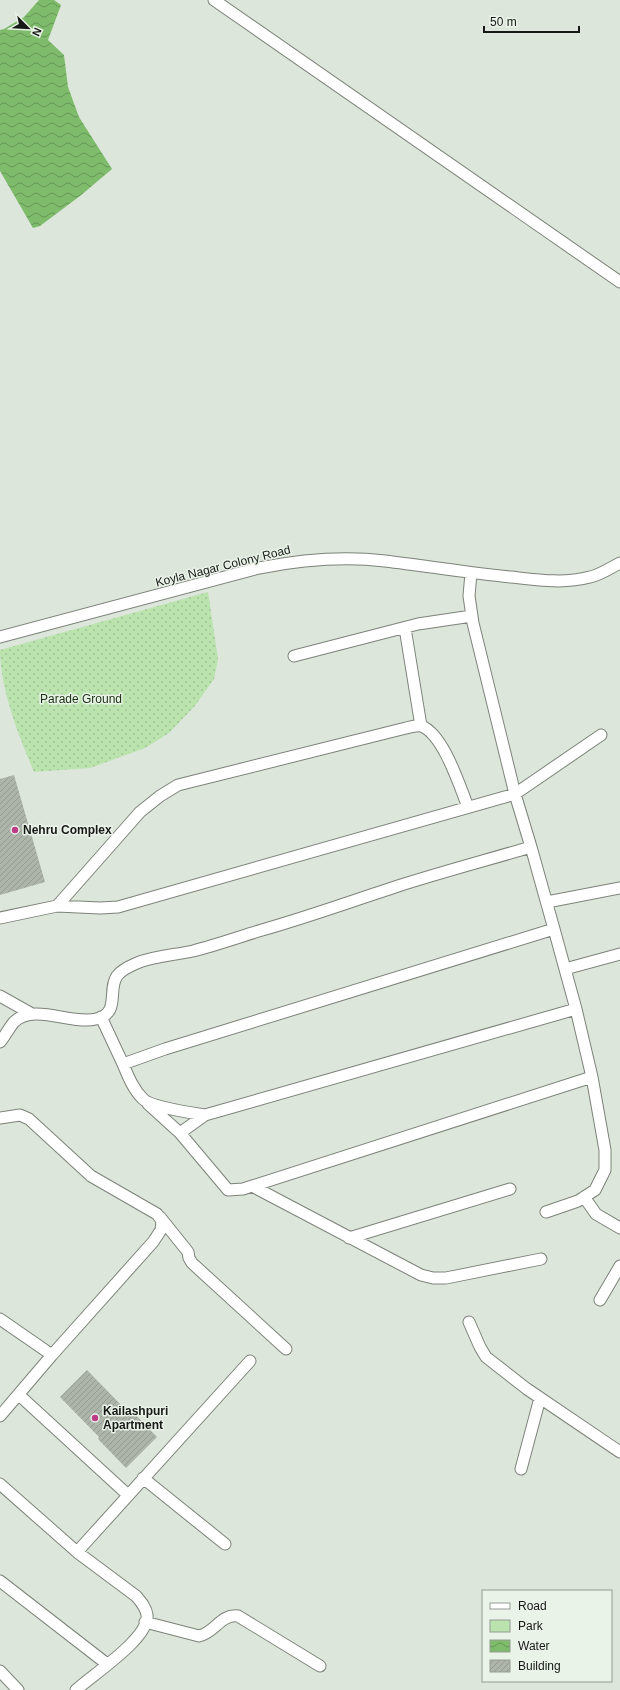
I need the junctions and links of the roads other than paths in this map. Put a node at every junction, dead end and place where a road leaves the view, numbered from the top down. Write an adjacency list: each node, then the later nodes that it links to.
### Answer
1 (214, 0): 2 (street)
2 (620, 282)
3 (620, 563): 4 (street, Koyla Nagar Colony Road)
4 (471, 573): 5 (street); 7 (street, Koyla Nagar Colony Road)
5 (472, 616): 6 (street); 11 (street)
6 (405, 628): 8 (street); 9 (street)
7 (0, 637)
8 (294, 656)
9 (421, 726): 12 (street); 16 (street)
10 (601, 735): 11 (street)
11 (515, 794): 12 (street); 13 (street)
12 (468, 807): 16 (street)
13 (531, 848): 15 (street); 24 (street)
14 (620, 888): 15 (street)
15 (547, 902): 18 (street)
16 (57, 906): 17 (street)
17 (0, 918)
18 (554, 928): 20 (street); 26 (street)
19 (620, 954): 20 (street)
20 (565, 969): 22 (street)
21 (0, 996): 23 (street)
22 (576, 1009): 27 (street); 29 (street)
23 (32, 1014): 24 (street); 25 (street)
24 (101, 1017): 26 (street)
25 (0, 1042)
26 (123, 1064): 28 (street)
27 (592, 1077): 32 (street); 34 (street)
28 (144, 1100): 29 (street); 31 (street)
29 (206, 1115): 31 (street)
30 (0, 1118): 36 (street)
31 (180, 1133): 32 (street)
32 (252, 1186): 38 (street)
33 (510, 1189): 38 (street)
34 (584, 1197): 35 (street); 37 (street)
35 (546, 1212)
36 (157, 1214): 44 (street); 45 (street)
37 (620, 1228)
38 (350, 1238): 39 (street)
39 (541, 1259)
40 (620, 1266): 41 (street)
41 (600, 1300)
42 (0, 1319): 45 (street)
43 (469, 1322): 48 (street)
44 (286, 1349)
45 (52, 1355): 47 (street)
46 (250, 1361): 52 (street)
47 (19, 1395): 49 (street); 54 (street)
48 (540, 1398): 50 (street); 51 (street)
49 (0, 1416)
50 (620, 1452)
51 (521, 1469)
52 (143, 1478): 54 (street); 55 (street)
53 (0, 1484): 56 (street)
54 (128, 1495): 56 (street)
55 (225, 1544)
56 (78, 1552): 58 (street)
57 (0, 1581): 59 (street)
58 (145, 1622): 59 (street); 60 (street)
59 (107, 1664): 63 (street)
60 (320, 1666)
61 (0, 1671): 62 (street)
62 (18, 1690)
63 (76, 1690)

